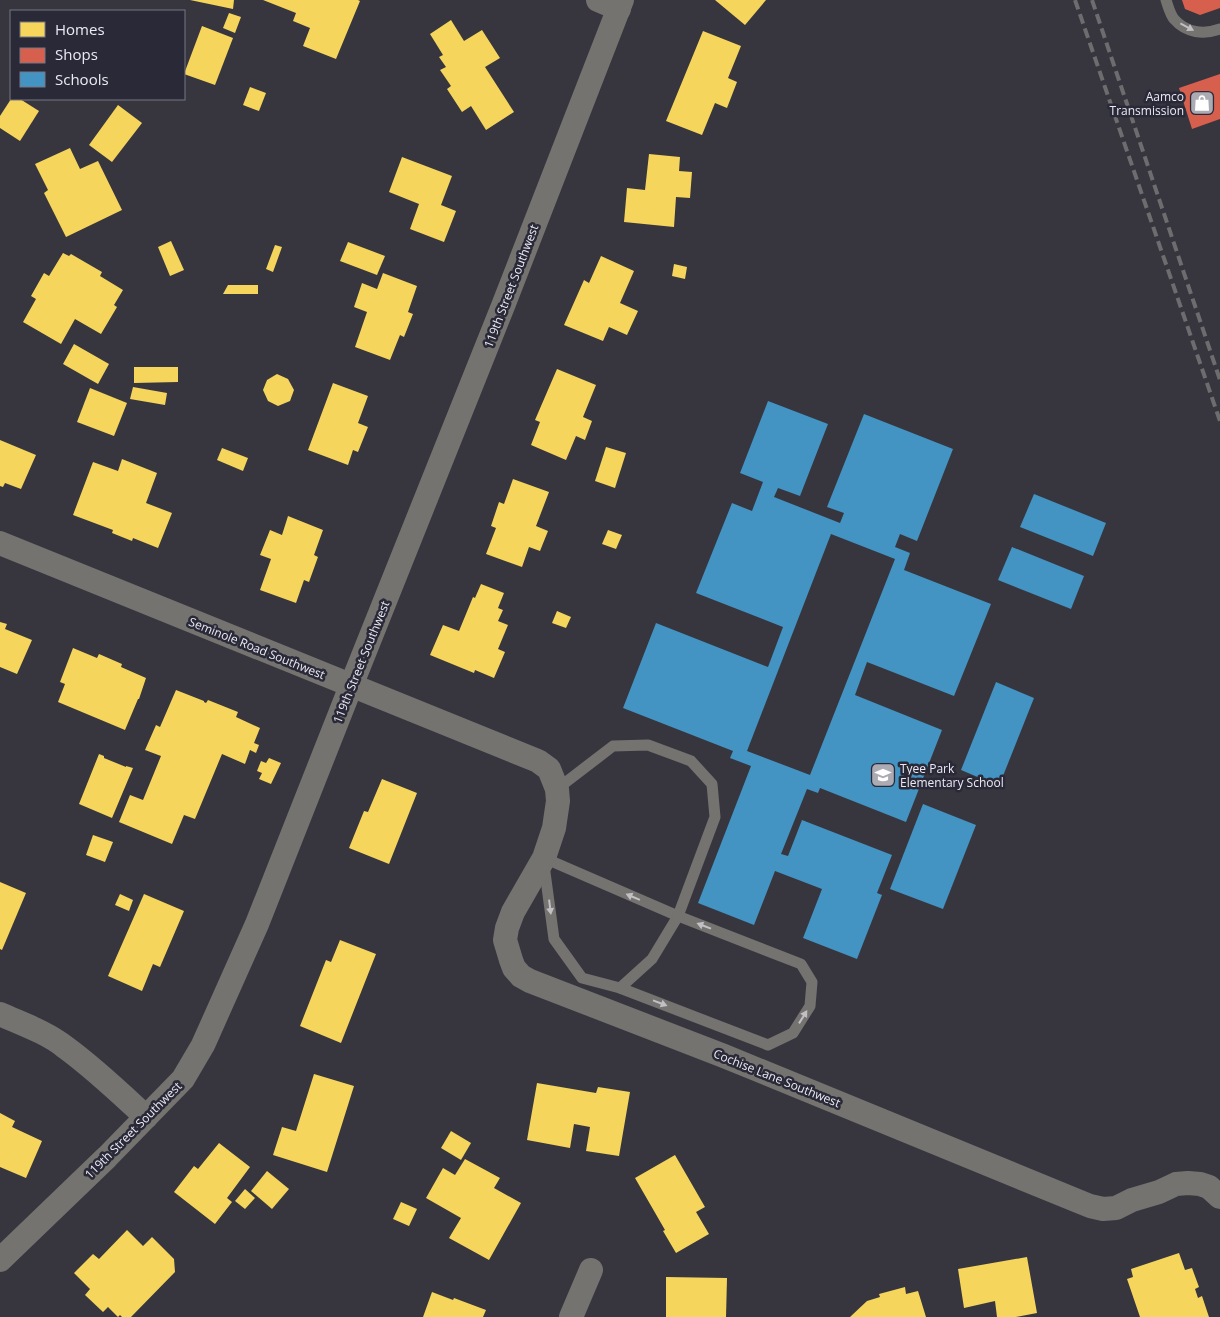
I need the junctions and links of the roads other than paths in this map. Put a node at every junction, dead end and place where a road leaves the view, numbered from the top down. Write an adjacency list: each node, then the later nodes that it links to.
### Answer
1 (1166, 0): 3 (lane, one-way to 3)
2 (613, 3): 5 (street, 119th Street Southwest)
3 (1220, 29)
4 (0, 543): 5 (street, Seminole Road Southwest)
5 (351, 686): 6 (street, Seminole Road Southwest); 11 (street, 119th Street Southwest)
6 (557, 789): 7 (street, Cochise Lane Southwest); 8 (lane)
7 (544, 858): 8 (lane, one-way to 7); 9 (lane, one-way to 9); 12 (street, Cochise Lane Southwest)
8 (678, 916): 9 (lane); 9 (lane, one-way to 8)
9 (620, 988)
10 (0, 1014): 11 (street)
11 (146, 1118): 13 (street, 119th Street Southwest)
12 (1220, 1197)
13 (0, 1260)
14 (591, 1270): 15 (street)
15 (571, 1317)

